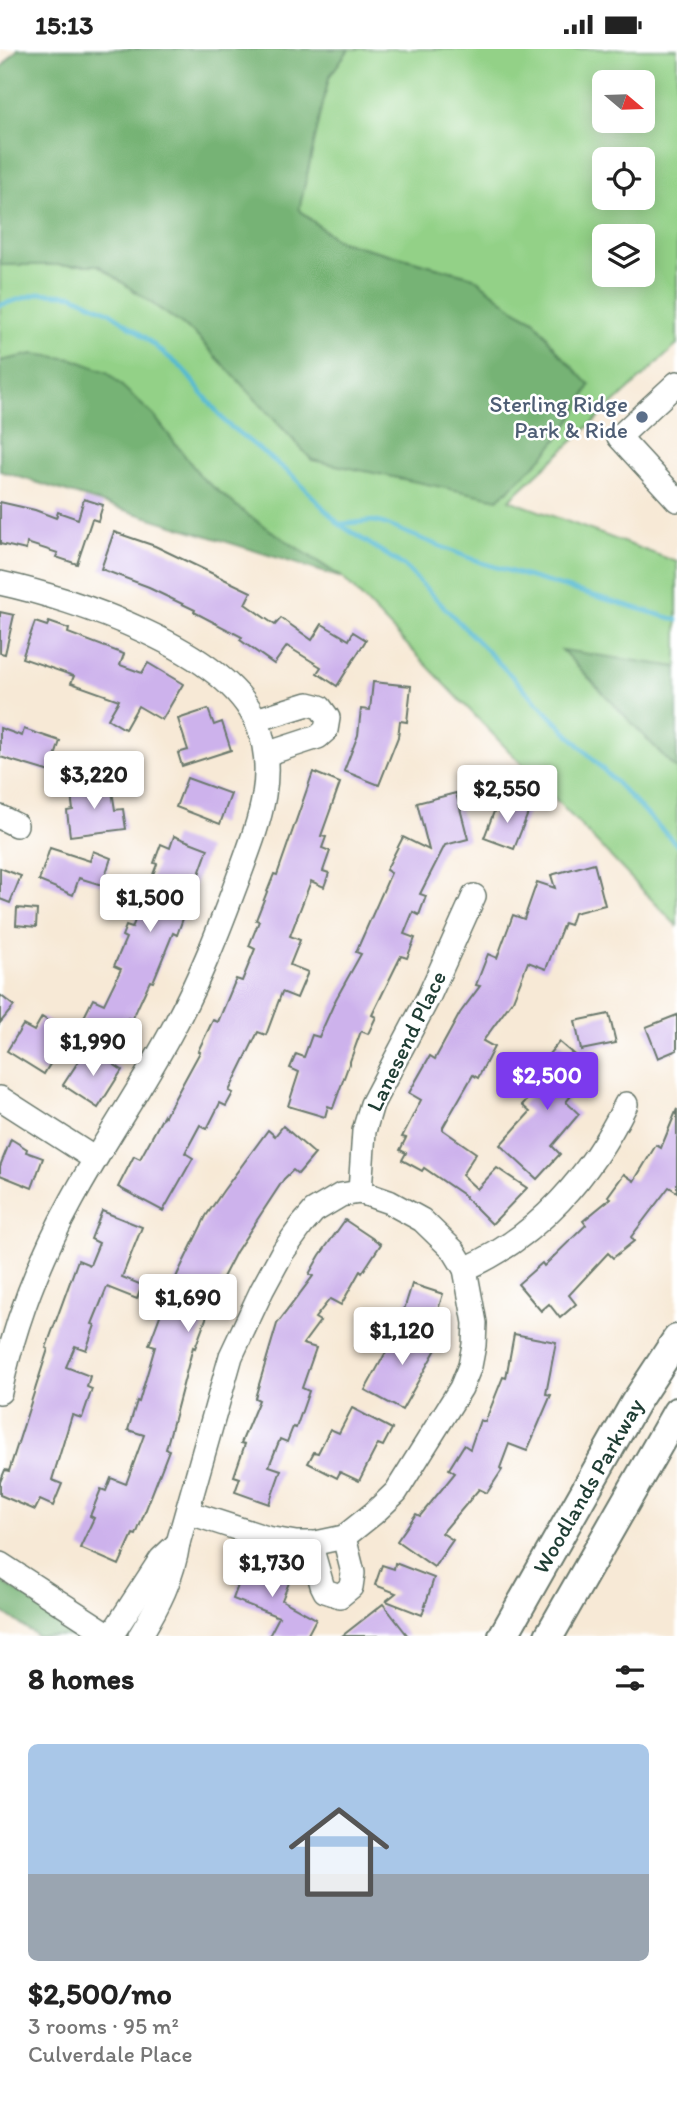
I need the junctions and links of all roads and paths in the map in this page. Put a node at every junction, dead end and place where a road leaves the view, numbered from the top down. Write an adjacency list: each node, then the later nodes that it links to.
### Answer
1 (677, 383): 2 (street)
2 (677, 500)
3 (0, 583): 4 (street)
4 (262, 737): 4 (street); 8 (street)
5 (474, 896): 9 (street, Lanesend Place)
6 (0, 1098): 8 (street)
7 (626, 1104): 10 (street)
8 (95, 1159): 11 (street)
9 (360, 1192): 10 (street); 15 (street)
10 (465, 1269): 16 (street)
11 (7, 1333): 13 (street)
12 (677, 1339): 22 (main road, Woodlands Parkway)
13 (1, 1377)
14 (677, 1412): 23 (main road, Woodlands Parkway)
15 (187, 1512): 17 (street); 18 (street)
16 (344, 1537): 18 (street); 18 (street)
17 (178, 1543): 20 (street); 21 (street)
18 (310, 1543)
19 (0, 1564): 20 (street)
20 (111, 1636)
21 (140, 1636)
22 (503, 1636)
23 (548, 1636)

